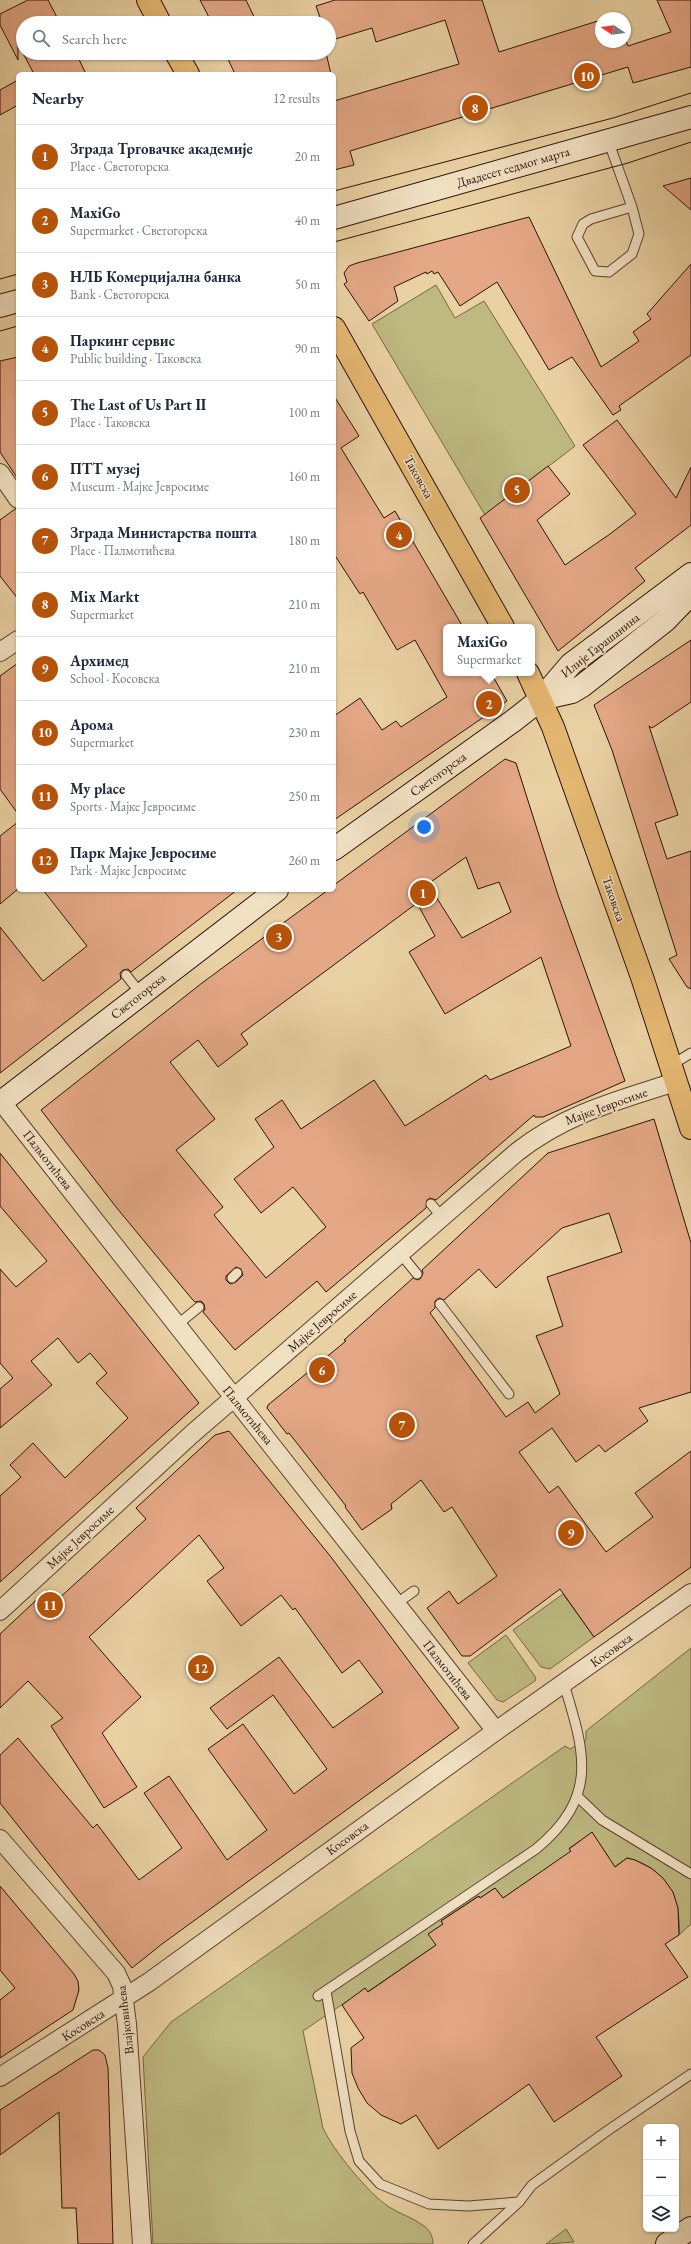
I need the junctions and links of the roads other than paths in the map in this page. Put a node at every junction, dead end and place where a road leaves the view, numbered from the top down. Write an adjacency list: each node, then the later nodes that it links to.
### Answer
1 (148, 0): 2 (main road)
2 (156, 16)
3 (180, 60): 4 (main road)
4 (187, 72)
5 (691, 117): 6 (street, Двадесет седмог марта)
6 (608, 140): 7 (lane); 8 (street, Двадесет седмог марта)
7 (632, 207): 7 (lane)
8 (336, 217)
9 (16, 302): 10 (street)
10 (0, 306)
11 (336, 332): 16 (main road, Таковска)
12 (0, 473): 13 (street)
13 (16, 496)
14 (691, 574): 20 (street, Илије Гарашанина)
15 (689, 598): 20 (street, Илије Гарашанина)
16 (501, 624)
17 (16, 641): 18 (street)
18 (0, 652)
19 (530, 676): 20 (main road, Таковска)
20 (541, 699): 21 (street, Светогорска); 26 (main road, Таковска)
21 (336, 848)
22 (274, 892): 24 (street, Светогорска)
23 (126, 975): 24 (lane)
24 (141, 994): 27 (street, Светогорска)
25 (691, 1053): 26 (lane)
26 (673, 1074): 28 (main road, Таковска); 29 (street, Мајке Јевросиме)
27 (0, 1101): 33 (street, Палмотићева)
28 (691, 1128)
29 (400, 1253): 30 (lane); 35 (street, Мајке Јевросиме)
30 (417, 1274)
31 (440, 1304): 34 (lane)
32 (199, 1307): 33 (lane)
33 (177, 1326): 35 (street, Палмотићева)
34 (509, 1394)
35 (234, 1397): 38 (street, Палмотићева); 39 (street, Мајке Јевросиме)
36 (414, 1591): 38 (lane)
37 (691, 1593): 40 (street, Косовска)
38 (396, 1604): 41 (street, Палмотићева)
39 (0, 1611)
40 (564, 1684): 41 (street, Косовска); 42 (lane)
41 (496, 1731): 45 (street, Косовска)
42 (577, 1796): 44 (lane); 48 (lane)
43 (0, 1839): 45 (street, Влајковићева)
44 (691, 1874)
45 (124, 1998): 47 (street, Косовска); 50 (street, Влајковићева)
46 (691, 2074): 48 (lane)
47 (0, 2077)
48 (519, 2202): 51 (lane)
49 (691, 2228): 52 (street)
50 (142, 2244)
51 (473, 2244)
52 (667, 2244)

